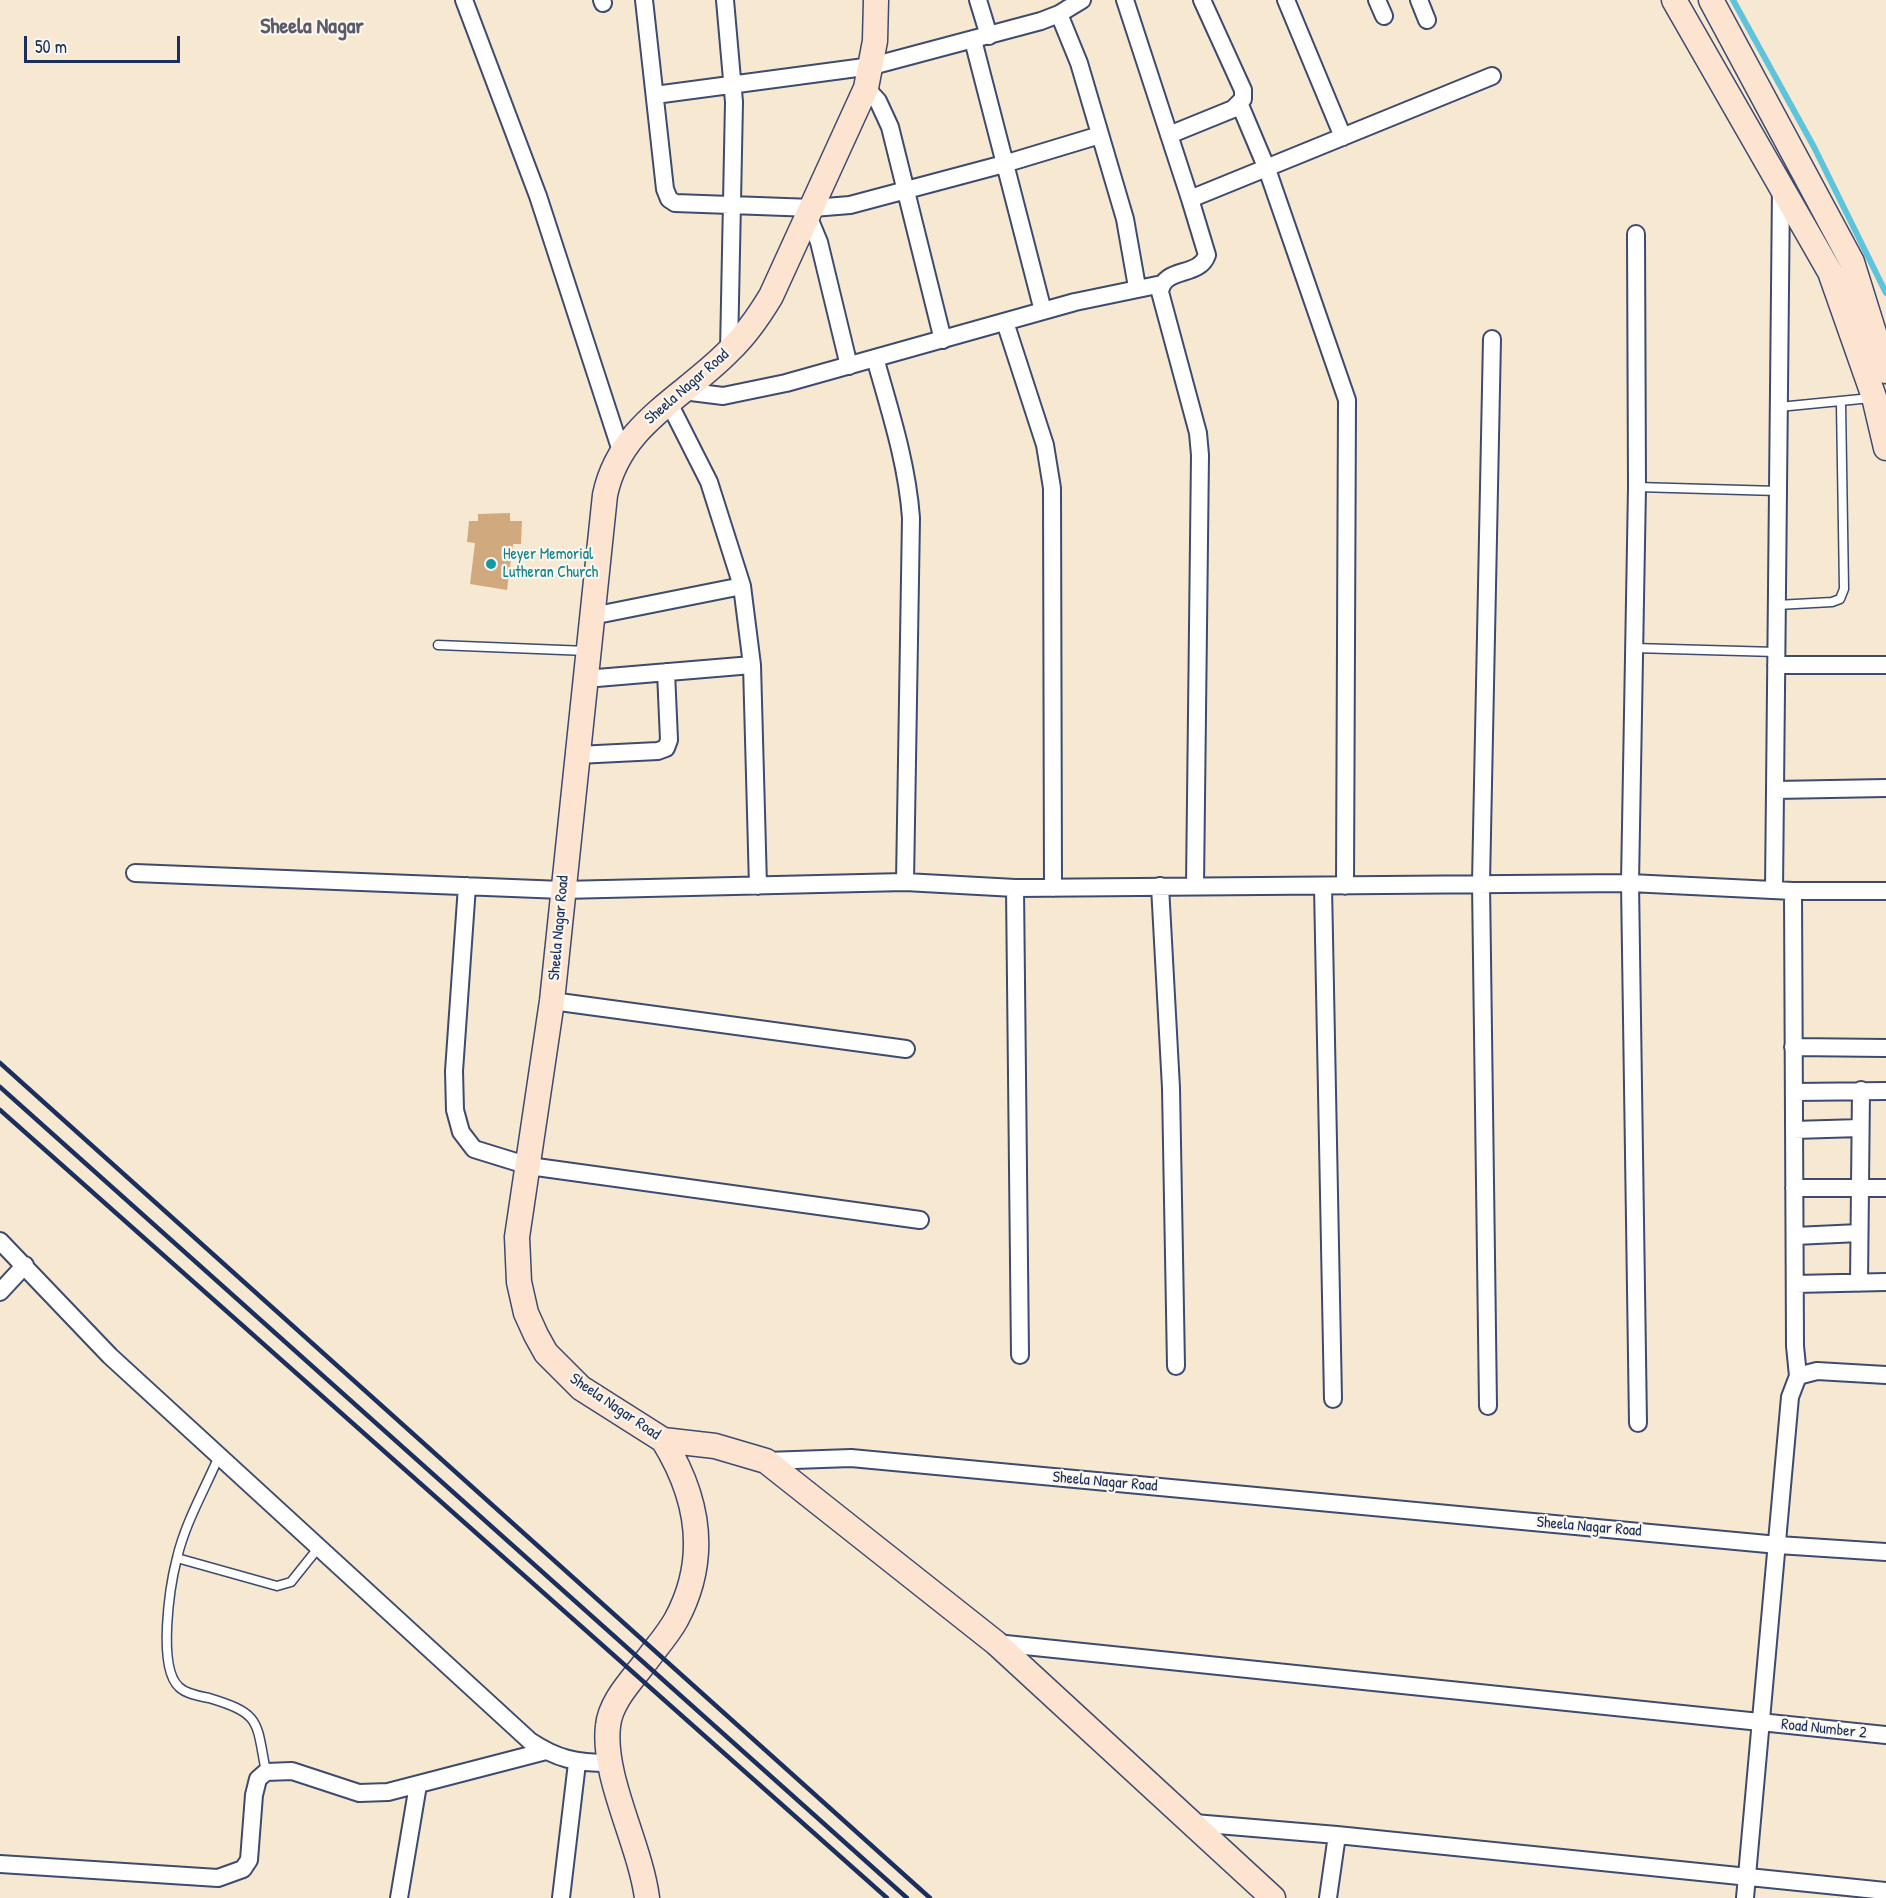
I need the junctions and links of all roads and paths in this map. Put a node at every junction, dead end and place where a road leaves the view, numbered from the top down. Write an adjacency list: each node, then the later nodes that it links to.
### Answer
1 (464, 0): 49 (street)
2 (644, 0): 21 (street)
3 (725, 0): 20 (street)
4 (876, 0): 19 (main road, Sheela Nagar Road)
5 (978, 0): 17 (street)
6 (1082, 0): 14 (street)
7 (1125, 0): 24 (street)
8 (1202, 0): 22 (street)
9 (1286, 0): 25 (street)
10 (1377, 0): 15 (street)
11 (1419, 0): 16 (street)
12 (1674, 0): 28 (main road)
13 (1711, 0): 43 (main road)
14 (1059, 14): 17 (street); 23 (street)
15 (1384, 16)
16 (1427, 20)
17 (981, 38): 19 (street); 26 (street)
18 (1492, 76): 25 (street)
19 (869, 77): 20 (street); 29 (street); 32 (main road, Sheela Nagar Road)
20 (733, 86): 21 (street); 31 (street)
21 (655, 96): 31 (street)
22 (1240, 105): 24 (street); 27 (street)
23 (1100, 135): 26 (street); 35 (street)
24 (1169, 135): 30 (street)
25 (1343, 137): 27 (street)
26 (1005, 164): 29 (street); 36 (street)
27 (1267, 169): 30 (street); 75 (street)
28 (1781, 185): 45 (main road); 47 (street)
29 (905, 190): 32 (street); 39 (street)
30 (1190, 199): 34 (street)
31 (732, 203): 32 (street); 40 (street)
32 (811, 213): 40 (main road, Sheela Nagar Road); 42 (street)
33 (1636, 234): 50 (street)
34 (1162, 284): 35 (street); 73 (street)
35 (1137, 287): 36 (street)
36 (1042, 311): 37 (street)
37 (1005, 322): 39 (street); 77 (street)
38 (1492, 339): 69 (street)
39 (943, 340): 41 (street)
40 (729, 351): 44 (main road, Sheela Nagar Road)
41 (875, 358): 42 (street); 67 (street)
42 (849, 366): 44 (street)
43 (1886, 371)
44 (676, 397): 49 (main road, Sheela Nagar Road); 52 (street)
45 (1874, 397): 46 (lane); 48 (main road)
46 (1841, 403): 47 (lane); 53 (lane)
47 (1779, 407): 51 (street)
48 (1886, 448)
49 (621, 451): 54 (main road, Sheela Nagar Road)
50 (1637, 487): 51 (lane); 56 (street)
51 (1778, 491): 53 (street)
52 (742, 585): 54 (street); 59 (street)
53 (1777, 605): 58 (street)
54 (592, 616): 57 (main road, Sheela Nagar Road)
55 (438, 645): 57 (lane)
56 (1634, 648): 58 (lane); 68 (street)
57 (588, 651): 62 (main road, Sheela Nagar Road)
58 (1776, 659): 60 (street); 65 (street)
59 (752, 664): 61 (street); 71 (street)
60 (1886, 665)
61 (666, 672): 62 (street); 63 (street)
62 (585, 679): 63 (main road, Sheela Nagar Road)
63 (577, 754): 78 (main road, Sheela Nagar Road)
64 (1886, 788): 65 (street)
65 (1775, 790): 79 (street)
66 (135, 873): 70 (street)
67 (905, 882): 71 (street); 76 (street)
68 (1630, 883): 69 (street); 79 (street); 110 (street)
69 (1481, 884): 75 (street); 109 (street)
70 (467, 886): 78 (street); 91 (street)
71 (758, 886): 78 (street)
72 (1161, 886): 73 (street); 77 (street); 105 (street)
73 (1195, 886): 74 (street)
74 (1323, 886): 75 (street); 108 (street)
75 (1345, 886)
76 (1016, 888): 77 (street); 104 (street)
77 (1053, 888)
78 (562, 890): 82 (main road, Sheela Nagar Road)
79 (1774, 890): 80 (street)
80 (1792, 891): 81 (street); 83 (street)
81 (1886, 891)
82 (552, 1001): 85 (street); 91 (main road, Sheela Nagar Road)
83 (1793, 1047): 84 (street); 88 (street)
84 (1886, 1048)
85 (906, 1049)
86 (1861, 1090): 87 (street); 88 (street); 89 (street)
87 (1886, 1091)
88 (1794, 1092): 90 (street)
89 (1860, 1128): 90 (street); 93 (street)
90 (1794, 1130): 92 (street)
91 (529, 1166): 95 (street); 111 (main road, Sheela Nagar Road)
92 (1794, 1188): 93 (street); 97 (street)
93 (1860, 1188): 94 (street); 96 (street)
94 (1886, 1188)
95 (920, 1220)
96 (1859, 1233): 97 (street); 101 (street)
97 (1795, 1236): 102 (street)
98 (0, 1241): 99 (street)
99 (25, 1265): 103 (street); 112 (street)
100 (1886, 1282): 101 (street)
101 (1859, 1283): 102 (street)
102 (1795, 1284): 107 (street)
103 (0, 1292)
104 (1020, 1355)
105 (1176, 1366)
106 (1886, 1375): 107 (street)
107 (1798, 1376): 114 (street)
108 (1333, 1399)
109 (1488, 1406)
110 (1638, 1423)
111 (663, 1440): 113 (main road, Sheela Nagar Road); 123 (main road)
112 (219, 1456): 115 (street); 117 (lane)
113 (766, 1461): 114 (street, Sheela Nagar Road); 118 (main road)
114 (1778, 1545): 116 (street, Sheela Nagar Road); 119 (street)
115 (319, 1547): 117 (lane); 121 (street)
116 (1886, 1552)
117 (177, 1558): 124 (lane)
118 (996, 1643): 119 (street, Road Number 2); 126 (main road)
119 (1761, 1723): 120 (street, Road Number 2); 129 (street)
120 (1886, 1735)
121 (546, 1751): 122 (street); 125 (street)
122 (577, 1763): 123 (street); 132 (street)
123 (609, 1763): 133 (main road)
124 (266, 1772): 125 (street); 128 (street)
125 (418, 1785): 131 (street)
126 (1194, 1823): 127 (street); 134 (main road)
127 (1337, 1834): 129 (street); 135 (street)
128 (0, 1864)
129 (1748, 1877): 130 (street); 136 (street)
130 (1886, 1891)
131 (399, 1898)
132 (561, 1898)
133 (647, 1898)
134 (1273, 1898)
135 (1328, 1898)
136 (1745, 1898)

